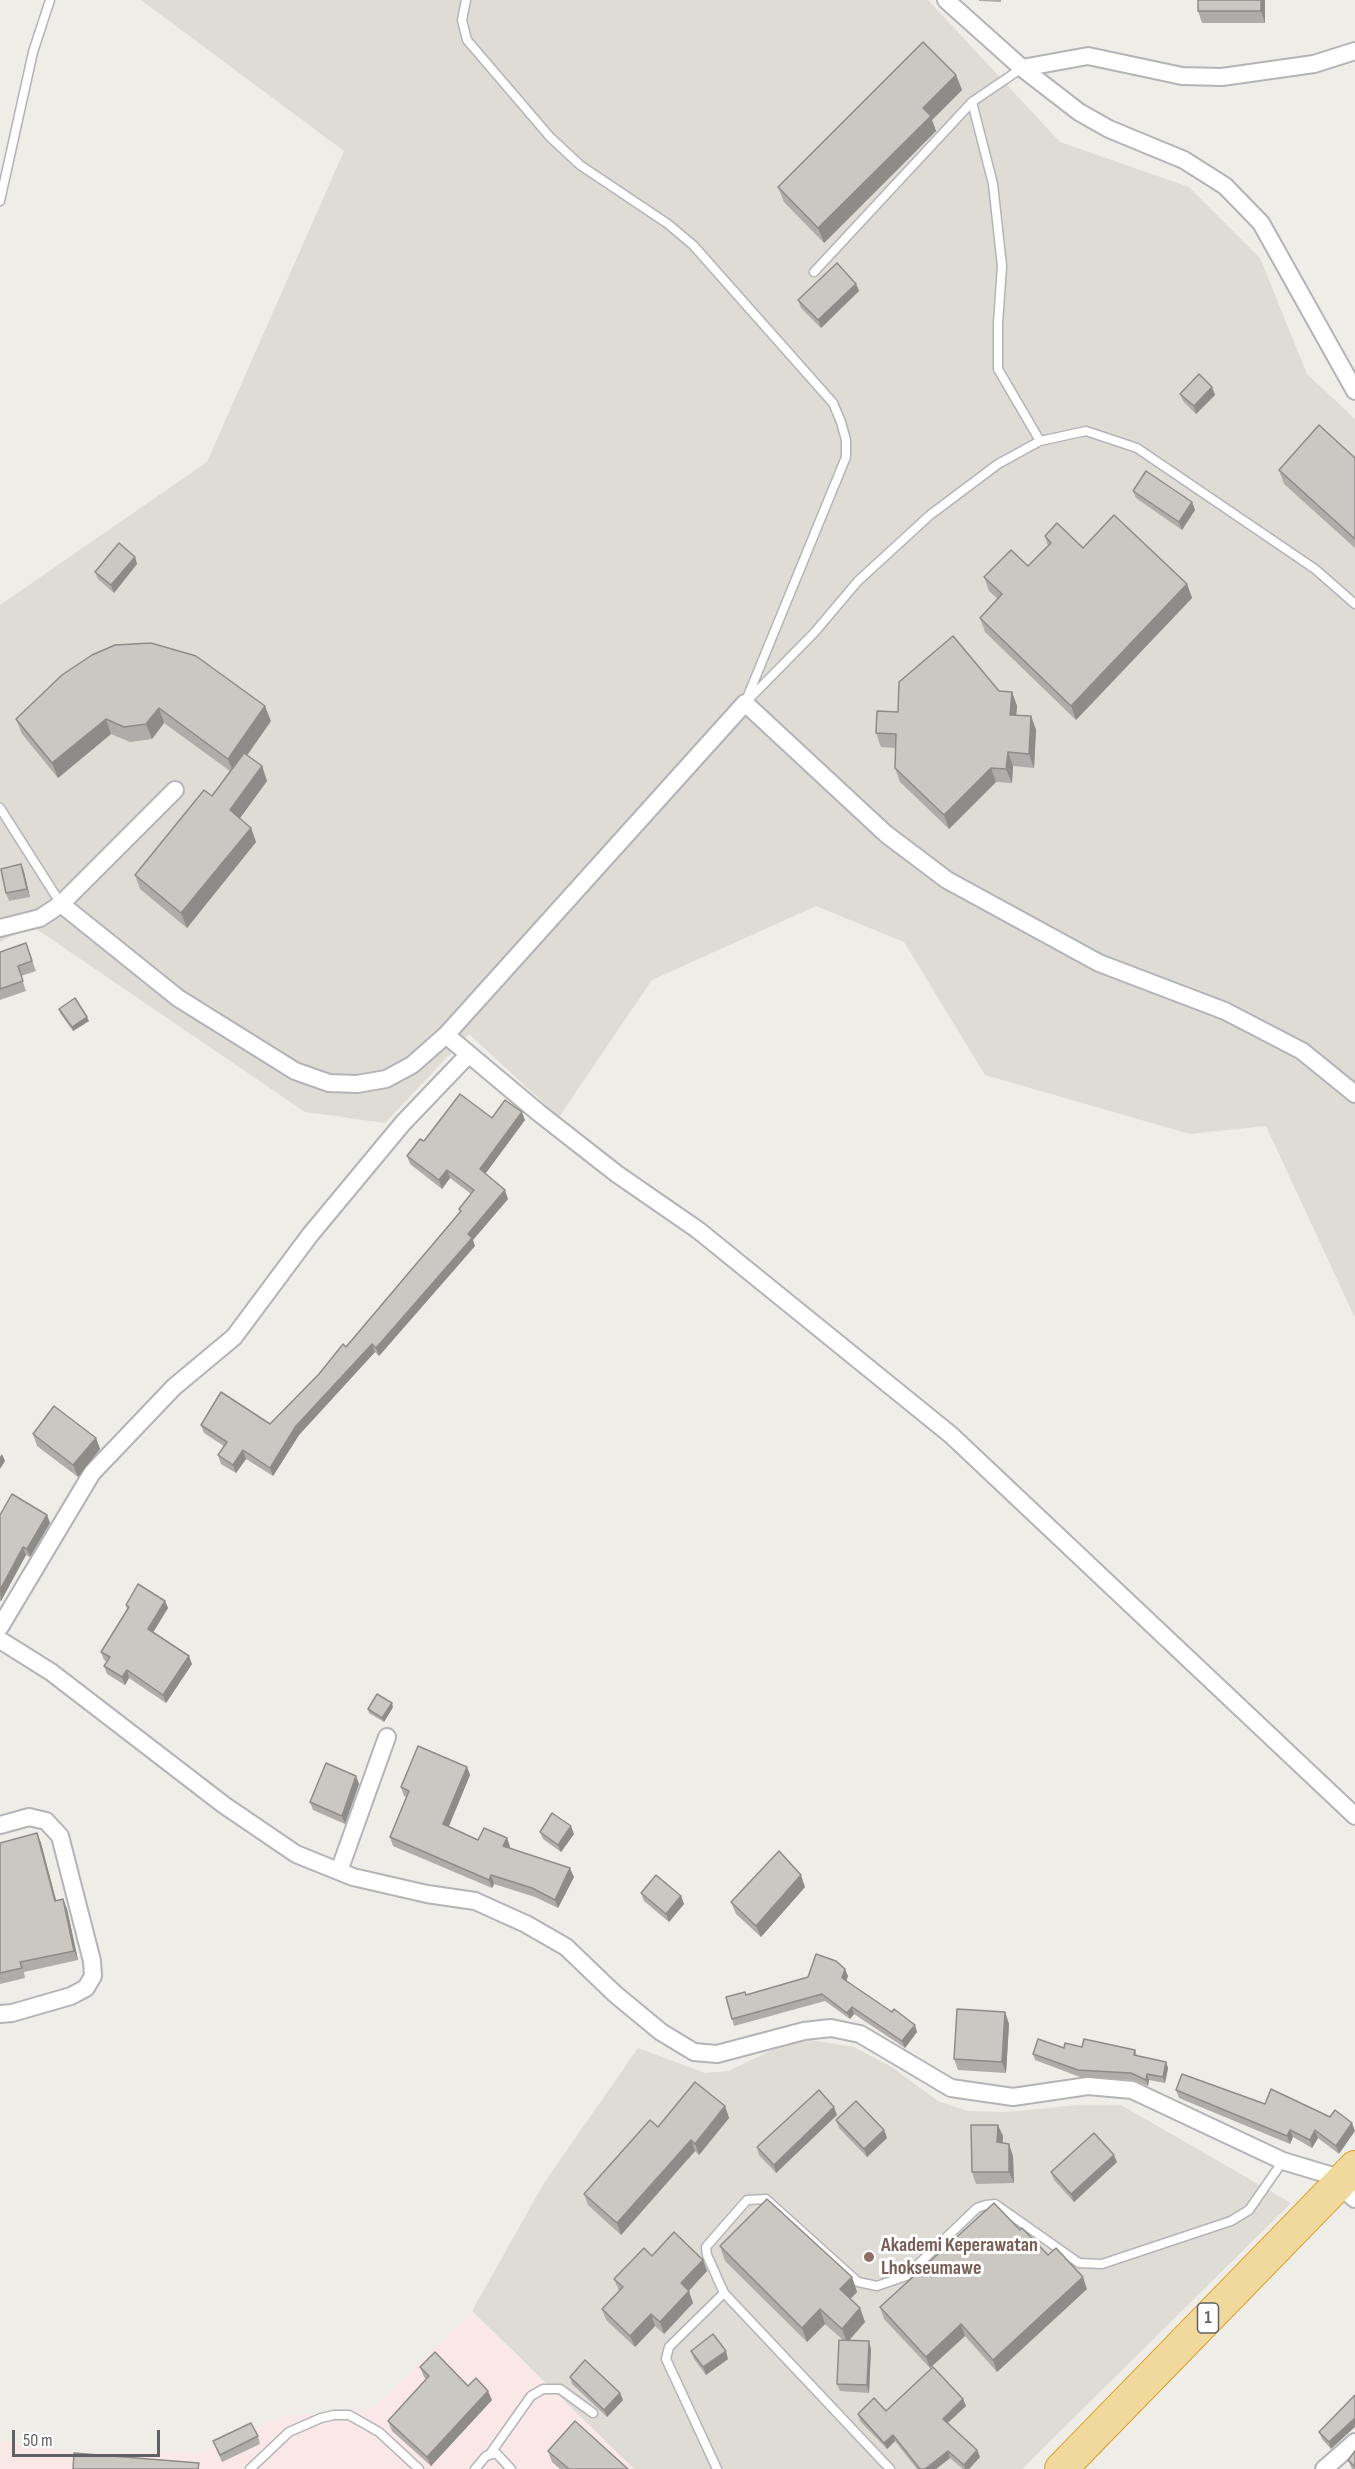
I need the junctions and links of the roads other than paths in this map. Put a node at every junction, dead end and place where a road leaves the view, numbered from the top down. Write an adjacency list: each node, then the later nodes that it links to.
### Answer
1 (50, 0): 7 (lane)
2 (466, 0): 12 (lane)
3 (946, 0): 5 (street)
4 (1355, 51): 5 (street)
5 (1022, 68): 6 (lane); 9 (street)
6 (972, 102): 8 (lane); 10 (lane)
7 (0, 201)
8 (814, 272)
9 (1355, 391)
10 (1040, 441): 11 (lane); 12 (lane)
11 (1355, 604)
12 (745, 703): 17 (street); 19 (street)
13 (175, 790): 15 (street)
14 (0, 808): 15 (lane)
15 (61, 904): 16 (street); 17 (street)
16 (0, 928)
17 (446, 1035): 18 (street)
18 (469, 1054): 20 (street); 23 (street)
19 (1355, 1094)
20 (0, 1627)
21 (0, 1640): 25 (street)
22 (387, 1737): 25 (street)
23 (1355, 1816)
24 (0, 1825): 26 (street)
25 (339, 1871): 27 (street)
26 (0, 2014)
27 (1283, 2161): 28 (street); 29 (lane)
28 (1348, 2182): 39 (highway, 1)
29 (724, 2293): 37 (lane); 38 (lane)
30 (593, 2413): 32 (lane)
31 (1355, 2442): 40 (street)
32 (490, 2454): 35 (lane); 36 (lane)
33 (250, 2469): 34 (lane)
34 (419, 2469)
35 (475, 2469)
36 (511, 2469)
37 (717, 2469)
38 (890, 2469)
39 (1060, 2469)
40 (1324, 2469)

